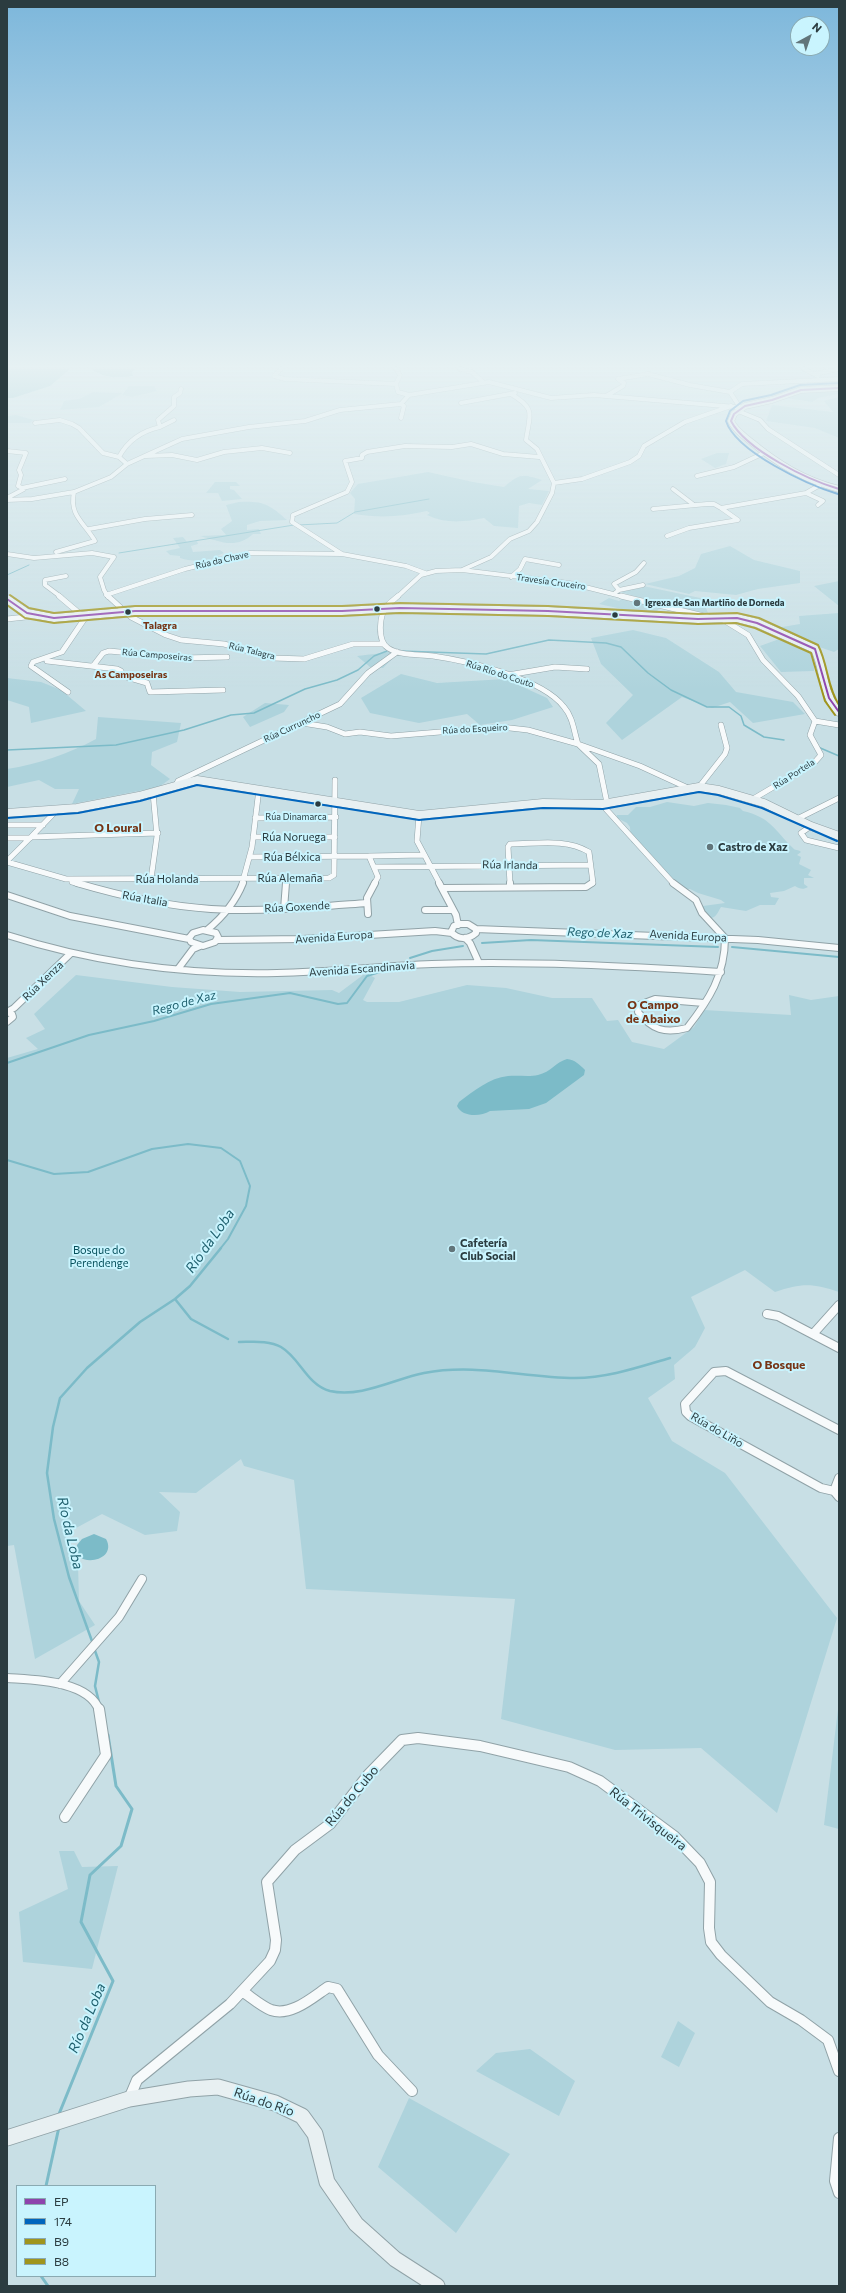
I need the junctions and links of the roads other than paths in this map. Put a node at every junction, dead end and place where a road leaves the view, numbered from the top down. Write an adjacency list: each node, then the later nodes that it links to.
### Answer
1 (21, 476): 10 (street)
2 (112, 476): 13 (street)
3 (350, 476): 26 (street)
4 (551, 476): 8 (street)
5 (594, 476): 8 (street)
6 (800, 476): 9 (main road)
7 (66, 479): 10 (street)
8 (554, 483): 30 (street)
9 (820, 484): 12 (main road); 14 (street)
10 (22, 488): 15 (street)
11 (673, 488): 17 (street)
12 (839, 488)
13 (74, 492): 16 (street); 23 (street)
14 (806, 492): 18 (street); 20 (street)
15 (7, 499): 16 (street)
16 (32, 499): 19 (street)
17 (694, 505): 20 (street); 21 (street)
18 (818, 505)
19 (17, 506)
20 (721, 508): 24 (street)
21 (653, 509)
22 (192, 515): 23 (street)
23 (89, 529): 27 (street)
24 (667, 536)
25 (7, 554): 27 (street)
26 (342, 554): 31 (street); 36 (street, Rúa da Chave)
27 (52, 556): 36 (street)
28 (644, 563): 35 (street)
29 (559, 565): 33 (street, Travesía Cruceiro)
30 (462, 570): 31 (street); 33 (street, Travesía Cruceiro)
31 (425, 573): 38 (street)
32 (66, 576): 41 (street)
33 (512, 577): 35 (street, Travesía Cruceiro)
34 (643, 585): 35 (street)
35 (617, 591): 43 (street, Travesía Cruceiro)
36 (106, 595): 39 (street, Rúa Talagra)
37 (8, 601): 40 (main road)
38 (385, 608): 39 (main road); 43 (main road); 45 (street)
39 (125, 612): 41 (main road); 45 (street, Rúa Talagra)
40 (35, 616): 41 (main road); 42 (street)
41 (83, 616): 48 (street)
42 (7, 619)
43 (714, 619): 44 (main road)
44 (722, 619): 54 (main road); 55 (street)
45 (383, 644): 46 (street, Rúa Río do Couto)
46 (397, 652): 51 (street, Rúa Río do Couto); 56 (street, Rúa Curruncho)
47 (227, 657): 49 (street, Rúa Camposeiras)
48 (43, 660): 49 (street, Rúa Camposeiras); 53 (street)
49 (94, 666): 52 (street, Rúa Camposeiras)
50 (587, 669): 51 (street)
51 (507, 675): 59 (street, Rúa Río do Couto)
52 (223, 690)
53 (68, 692)
54 (839, 712)
55 (815, 721): 58 (street); 67 (street, Rúa Portela)
56 (302, 723): 59 (street, Rúa do Esqueiro); 61 (street, Rúa Curruncho)
57 (721, 725): 62 (street)
58 (839, 725)
59 (578, 744): 63 (street); 69 (street, Rúa do Esqueiro)
60 (335, 780): 68 (street, Rúa Alemaña)
61 (176, 785): 64 (main road); 65 (main road)
62 (699, 787): 63 (main road); 67 (main road)
63 (688, 788): 69 (main road)
64 (259, 789): 68 (main road); 74 (street)
65 (152, 793): 70 (main road); 79 (street)
66 (839, 798): 75 (street)
67 (753, 799): 75 (main road)
68 (336, 803): 72 (main road); 73 (street, Rúa Alemaña)
69 (608, 803): 72 (main road); 119 (street, Rúa do Esqueiro)
70 (56, 811): 71 (main road); 77 (street)
71 (7, 813)
72 (419, 815): 88 (street)
73 (336, 817): 74 (street, Rúa Dinamarca); 82 (street, Rúa Alemaña)
74 (255, 818): 81 (street)
75 (797, 819): 78 (main road)
76 (7, 825): 77 (street)
77 (43, 825): 85 (street)
78 (811, 826): 80 (main road); 87 (street)
79 (158, 833): 85 (street); 98 (street)
80 (839, 836)
81 (253, 837): 82 (street, Rúa Noruega); 90 (street)
82 (335, 837): 91 (street, Rúa Alemaña)
83 (7, 838): 84 (street)
84 (15, 838): 85 (street); 86 (street)
85 (30, 838): 86 (street)
86 (24, 843): 92 (street)
87 (839, 848)
88 (424, 854): 89 (street); 93 (street)
89 (369, 856): 91 (street); 96 (street)
90 (250, 857): 91 (street, Rúa Bélxica); 99 (street)
91 (335, 857): 97 (street, Rúa Alemaña)
92 (7, 861): 100 (street, Rúa Holanda)
93 (429, 865): 94 (street, Rúa Irlanda); 96 (street); 104 (street)
94 (508, 865): 95 (street, Rúa Irlanda); 95 (street); 103 (street)
95 (590, 865): 103 (street)
96 (374, 867): 106 (street)
97 (287, 878): 99 (street, Rúa Alemaña); 108 (street)
98 (151, 879): 99 (street, Rúa Holanda); 101 (street, Rúa Holanda)
99 (245, 879): 107 (street)
100 (66, 880): 101 (street, Rúa Holanda); 102 (street, Rúa Italia)
101 (90, 880): 102 (street)
102 (85, 886): 107 (street, Rúa Italia)
103 (510, 887): 104 (street)
104 (442, 888): 110 (street)
105 (7, 895): 117 (street)
106 (367, 904): 108 (street, Rúa Goxende); 111 (street)
107 (227, 909): 108 (street, Rúa Goxende); 113 (street)
108 (284, 909)
109 (425, 910): 110 (street)
110 (453, 910): 112 (street)
111 (368, 914)
112 (460, 922): 114 (street); 115 (street)
113 (210, 929): 117 (street); 118 (street)
114 (476, 930): 119 (street, Avenida Europa); 120 (street)
115 (452, 931): 118 (street, Avenida Europa); 120 (street, Avenida Europa)
116 (7, 935): 123 (street, Avenida Escandinavia)
117 (190, 936): 121 (street)
118 (217, 938): 121 (street, Avenida Europa)
119 (725, 938): 122 (street, Avenida Europa); 126 (street)
120 (469, 939): 124 (street)
121 (196, 946): 125 (street)
122 (839, 948)
123 (71, 953): 125 (street, Avenida Escandinavia); 128 (street, Rúa Xenza)
124 (479, 963): 125 (street, Avenida Escandinavia); 126 (street, Avenida Escandinavia)
125 (178, 970)
126 (721, 972): 127 (street)
127 (704, 1003): 127 (street)
128 (10, 1011): 129 (street, Rúa Xenza)
129 (7, 1022)
130 (839, 1305): 132 (street)
131 (767, 1314): 132 (street)
132 (813, 1334): 133 (street)
133 (839, 1348)
134 (839, 1430): 136 (street, Rúa do Liño)
135 (839, 1478): 136 (street)
136 (836, 1494)
137 (142, 1579): 139 (street)
138 (7, 1678): 139 (street)
139 (60, 1684): 141 (street)
140 (402, 1740): 142 (street, Rúa do Cubo); 143 (street, Rúa Trivisqueira)
141 (65, 1817)
142 (242, 1991): 144 (street); 145 (street, Rúa do Cubo)
143 (839, 2071)
144 (412, 2091)
145 (129, 2099): 146 (main road, Rúa do Río); 149 (main road, Rúa do Río)
146 (7, 2138)
147 (839, 2138): 148 (street)
148 (839, 2193)
149 (437, 2286)

